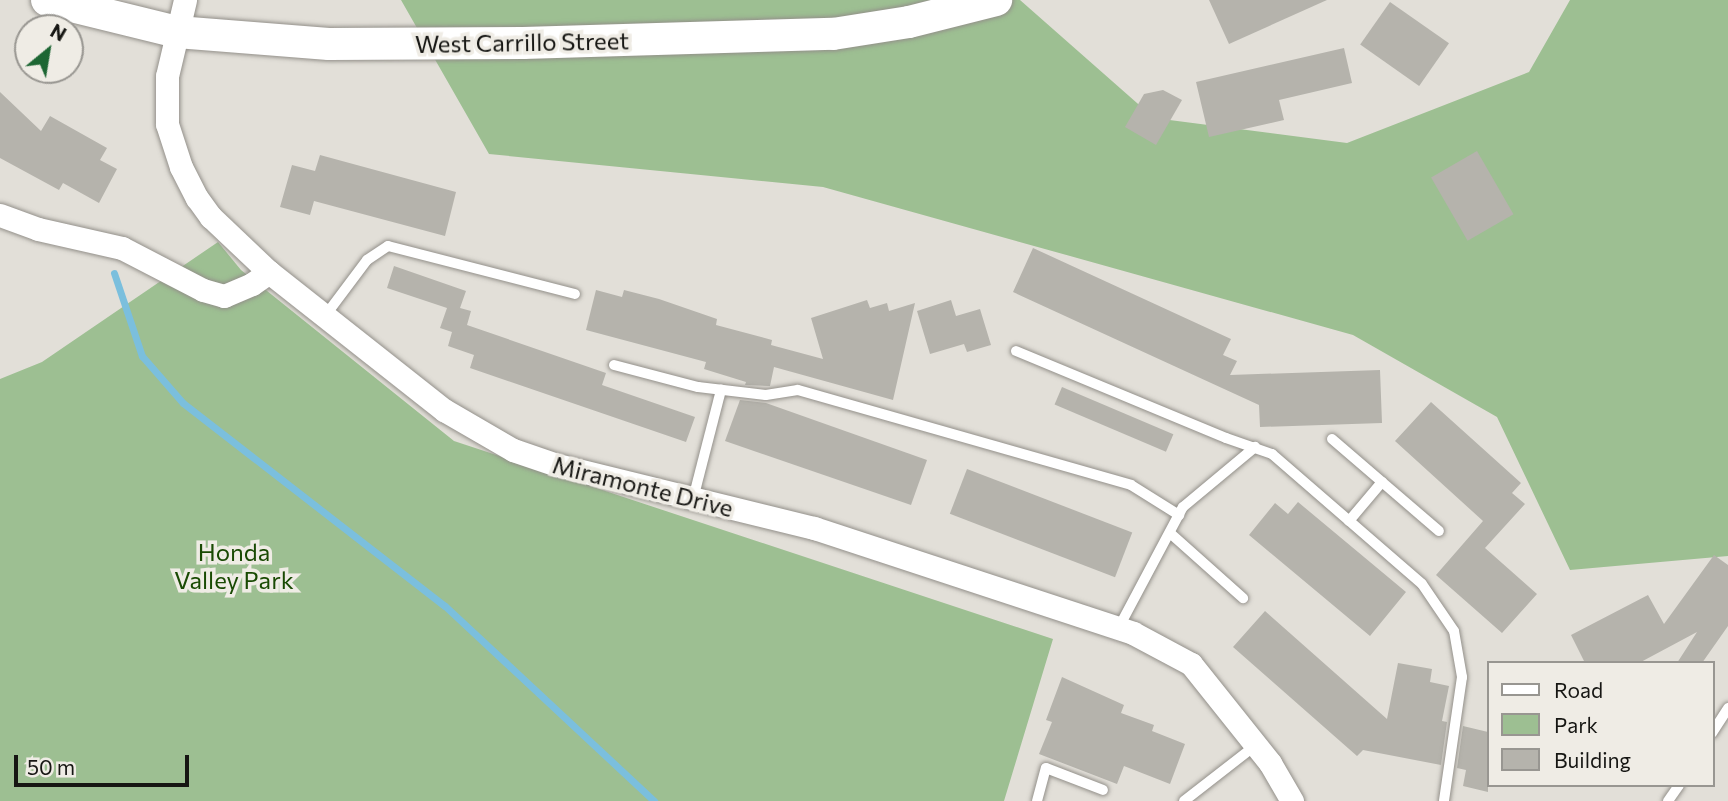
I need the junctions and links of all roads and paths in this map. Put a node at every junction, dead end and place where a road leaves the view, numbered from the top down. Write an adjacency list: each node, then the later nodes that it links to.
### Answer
1 (47, 0): 4 (main road, West Carrillo Street)
2 (185, 0): 4 (street, Miramonte Drive)
3 (996, 0): 4 (main road, West Carrillo Street)
4 (177, 32): 6 (street, Miramonte Drive)
5 (0, 215): 6 (street)
6 (269, 272): 8 (street, Miramonte Drive)
7 (575, 294): 8 (lane)
8 (325, 316): 15 (street, Miramonte Drive)
9 (1016, 351): 13 (lane)
10 (614, 365): 11 (lane)
11 (721, 390): 15 (lane); 16 (lane)
12 (1332, 439): 14 (lane)
13 (1255, 447): 16 (lane); 17 (lane)
14 (1382, 482): 17 (lane); 18 (lane)
15 (693, 499): 21 (street, Miramonte Drive)
16 (1179, 515): 19 (lane)
17 (1349, 521): 29 (lane)
18 (1439, 531)
19 (1170, 533): 20 (lane); 21 (lane)
20 (1243, 598)
21 (1118, 629): 24 (street, Miramonte Drive)
22 (1728, 709): 23 (lane)
23 (1714, 730)
24 (1256, 745): 27 (lane); 28 (street, Miramonte Drive)
25 (1103, 790): 26 (lane)
26 (1038, 801)
27 (1184, 801)
28 (1292, 801)
29 (1444, 801)

